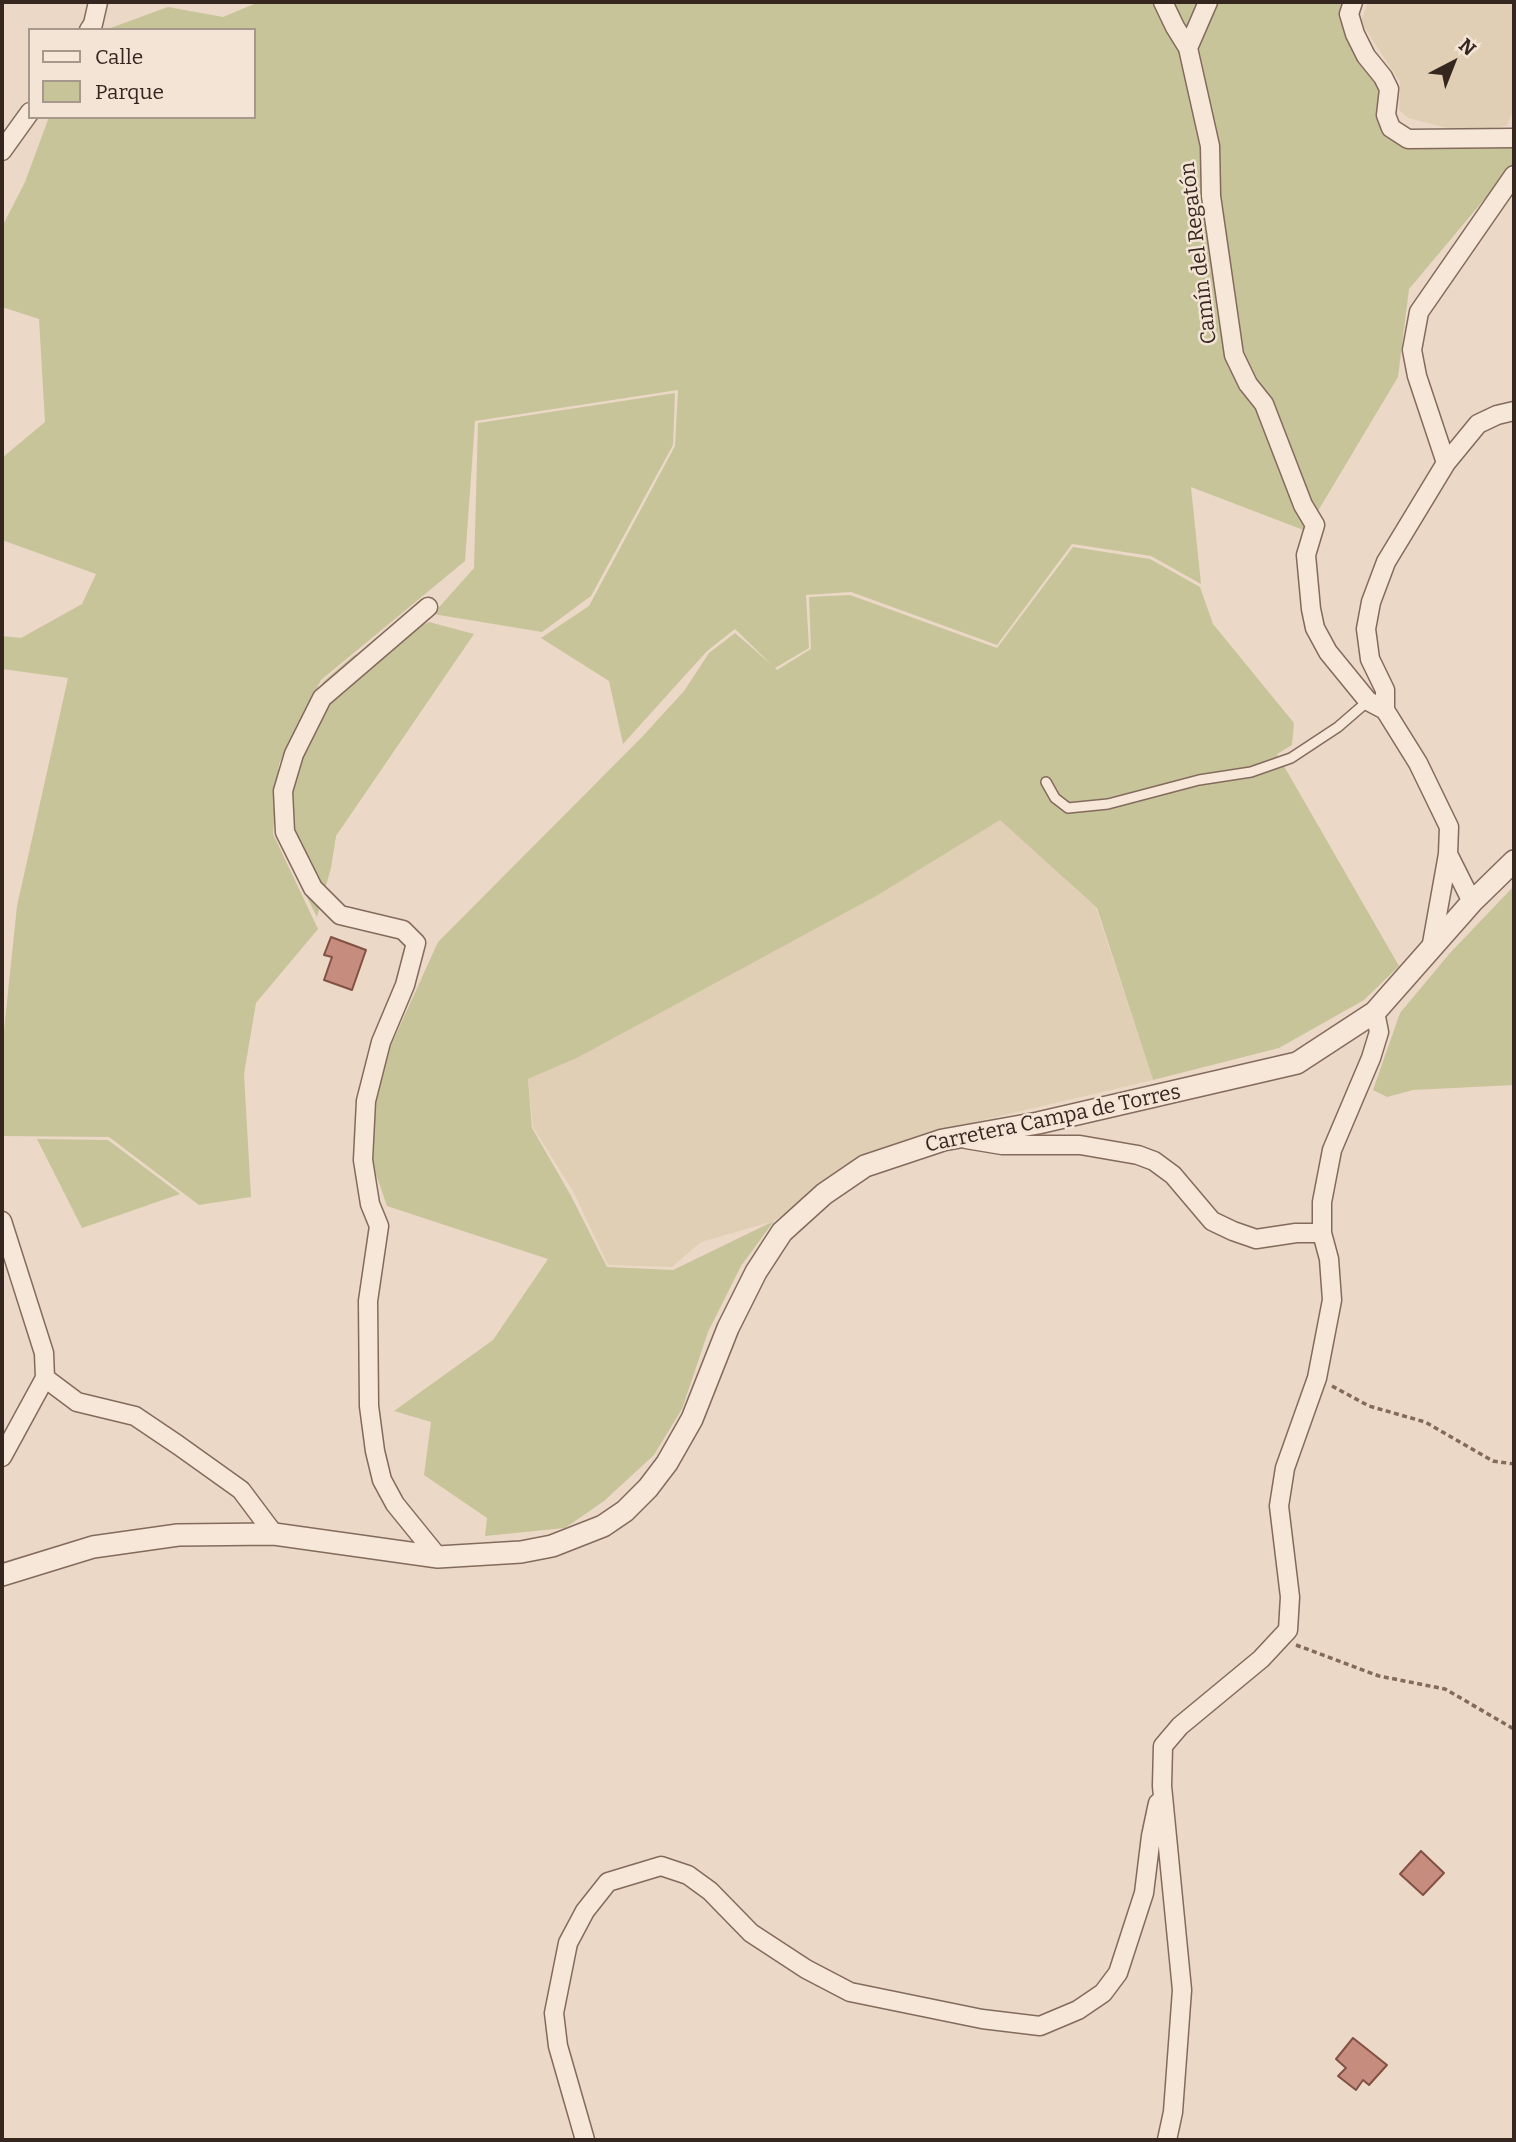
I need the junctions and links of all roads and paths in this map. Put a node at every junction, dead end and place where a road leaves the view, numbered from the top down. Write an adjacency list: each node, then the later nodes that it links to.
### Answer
1 (98, 2): 5 (street)
2 (1163, 2): 6 (street, Camín del Regatón)
3 (1208, 2): 6 (street)
4 (1353, 2): 8 (street)
5 (90, 28)
6 (1188, 48): 14 (street, Camín del Regatón)
7 (28, 115): 9 (street)
8 (1514, 138)
9 (2, 151)
10 (1514, 175): 12 (street)
11 (1514, 411): 12 (street)
12 (1446, 463): 15 (street)
13 (428, 607): 31 (street)
14 (1368, 701): 15 (street, Camín del Regatón); 16 (lane)
15 (1385, 710): 17 (street)
16 (1046, 782)
17 (1448, 854): 19 (street); 20 (street)
18 (1514, 861): 19 (street, Carretera Campa de Torres)
19 (1472, 902): 20 (street, Carretera Campa de Torres)
20 (1431, 949): 21 (street, Carretera Campa de Torres)
21 (1375, 1012): 22 (street, Carretera Campa de Torres); 24 (street)
22 (957, 1137): 24 (street); 31 (street, Carretera Campa de Torres)
23 (2, 1223): 25 (street)
24 (1322, 1233): 27 (street)
25 (5, 1247): 26 (street)
26 (46, 1378): 28 (street); 30 (street)
27 (1317, 1378): 29 (path); 33 (street)
28 (2, 1457)
29 (1514, 1464)
30 (274, 1534): 31 (street, Carretera Campa de Torres); 32 (street, Carretera Campa de Torres)
31 (438, 1556)
32 (2, 1575)
33 (1280, 1639): 34 (path); 35 (street)
34 (1514, 1730)
35 (1162, 1786): 36 (street); 37 (street)
36 (585, 2140)
37 (1167, 2140)

